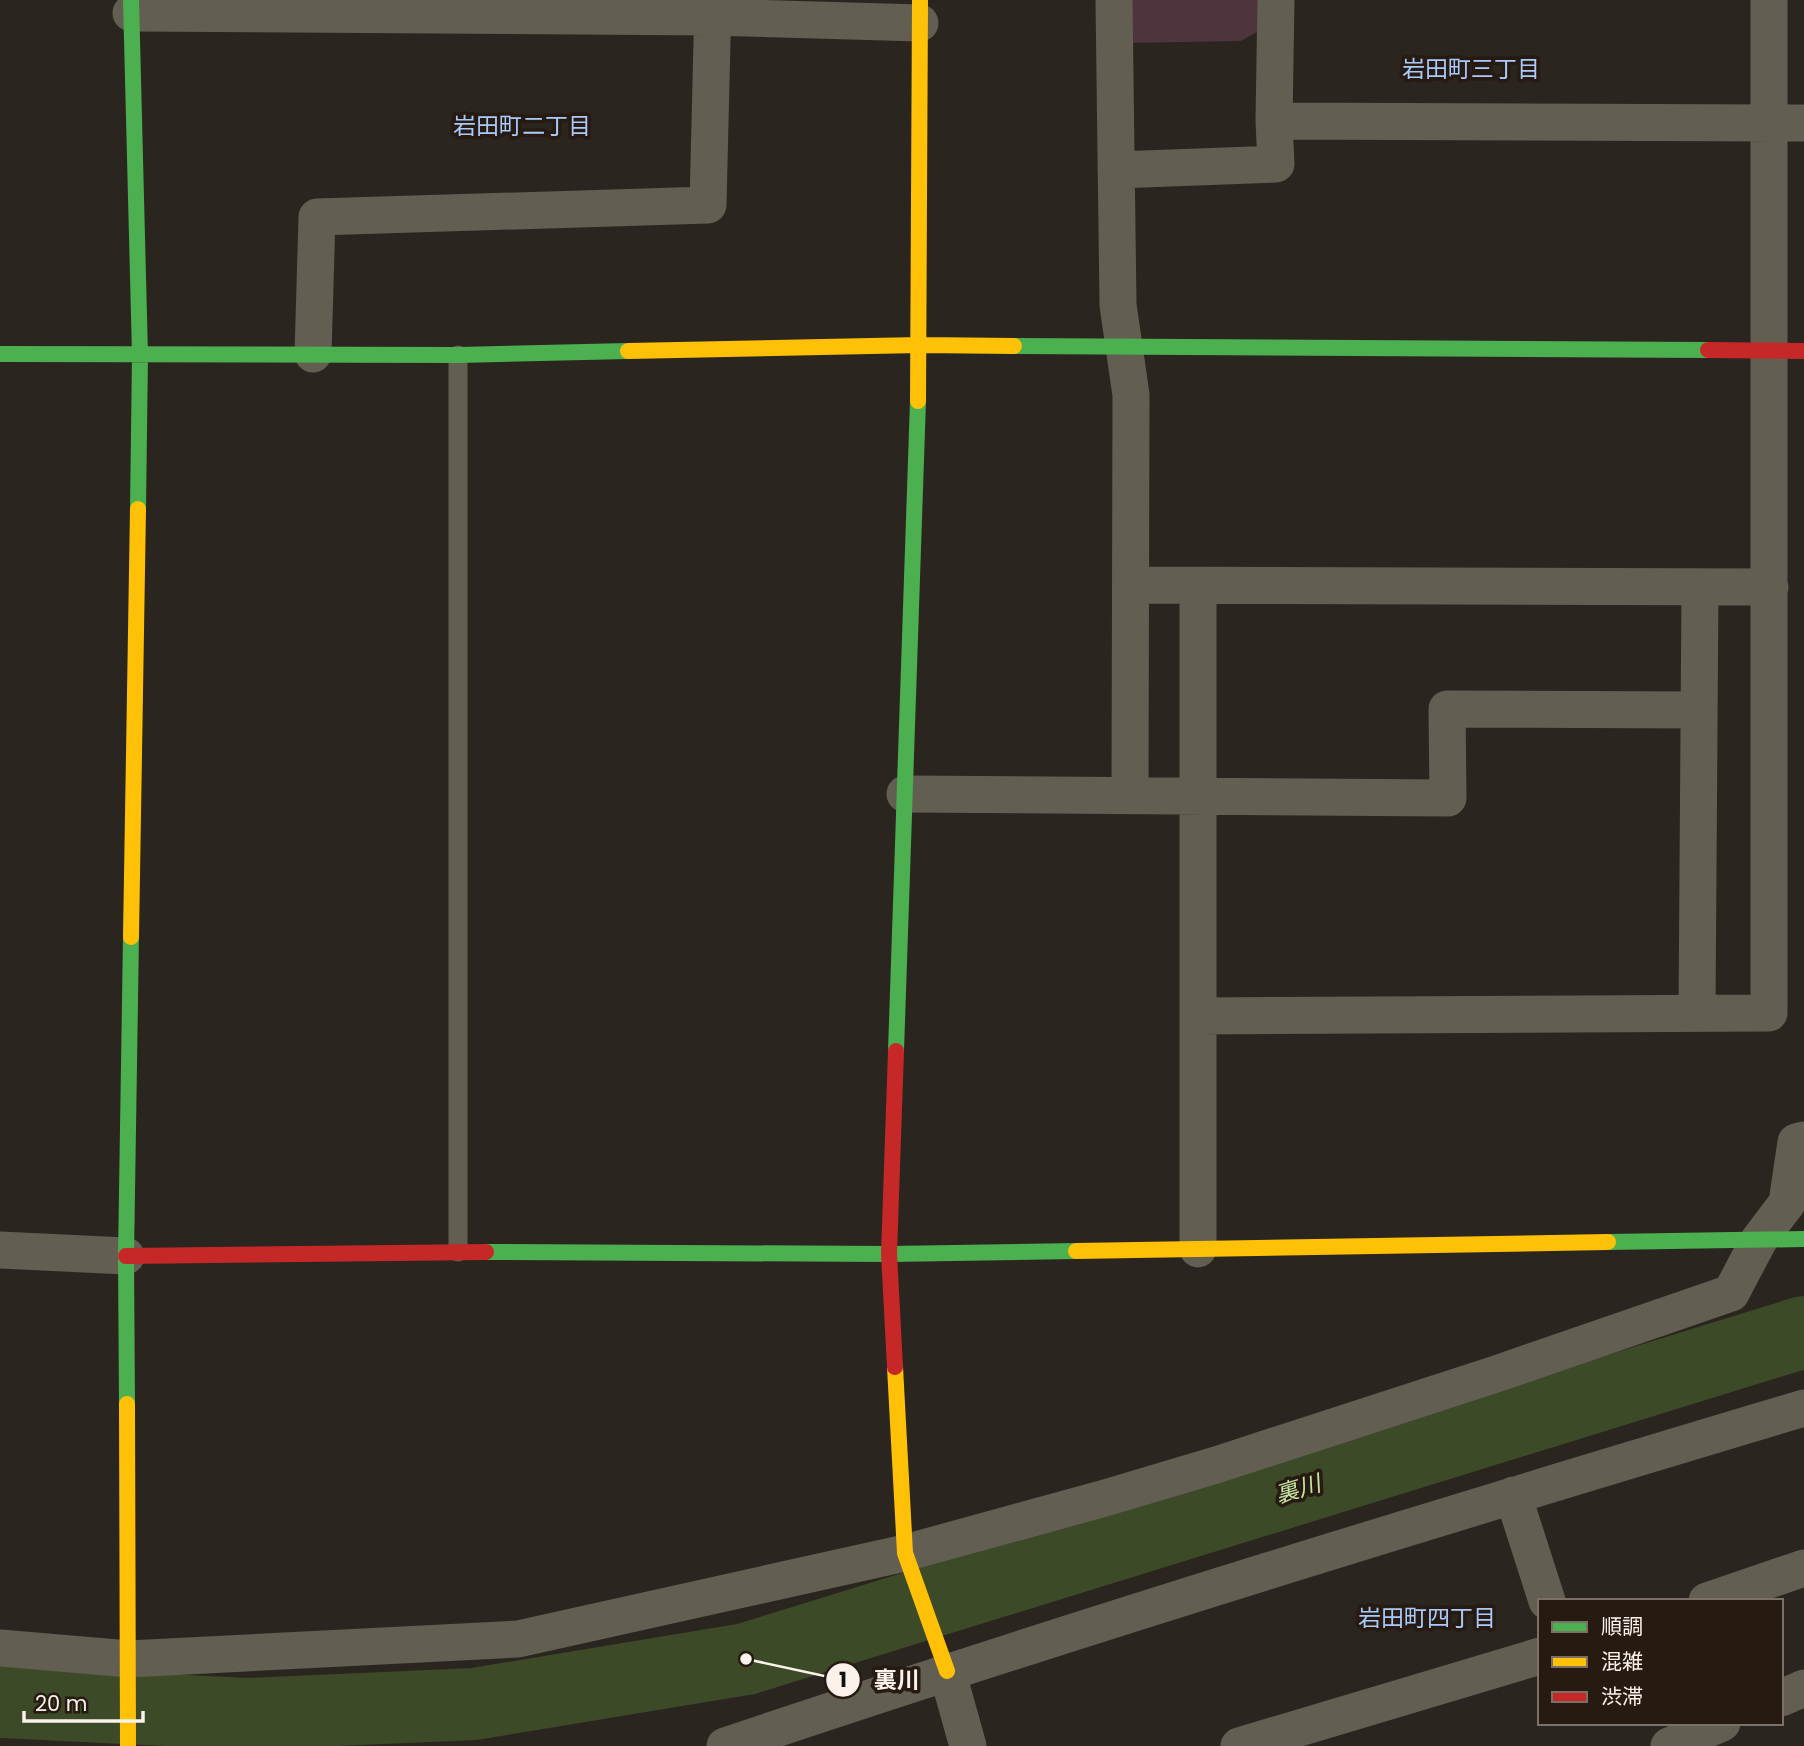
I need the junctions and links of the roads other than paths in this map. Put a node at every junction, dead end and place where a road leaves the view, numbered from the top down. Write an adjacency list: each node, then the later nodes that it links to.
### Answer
1 (1114, 0): 9 (street)
2 (1276, 0): 7 (street)
3 (1769, 0): 8 (street)
4 (131, 7): 5 (street); 15 (street)
5 (713, 9): 6 (street); 14 (street)
6 (920, 11): 10 (street)
7 (1274, 121): 8 (street); 9 (street)
8 (1787, 123): 12 (street)
9 (1116, 170): 11 (street)
10 (920, 345): 11 (street); 16 (street); 22 (street)
11 (1124, 346): 12 (street); 17 (street)
12 (1787, 351): 20 (street)
13 (0, 354): 15 (street)
14 (313, 354): 15 (street); 16 (street)
15 (140, 355): 34 (street)
16 (458, 355): 32 (lane)
17 (1131, 585): 18 (street); 23 (street)
18 (1198, 587): 19 (street); 24 (street)
19 (1700, 587): 20 (street); 21 (street)
20 (1770, 587): 25 (street)
21 (1698, 710): 24 (street); 25 (street)
22 (905, 794): 23 (street); 33 (street)
23 (1130, 796): 24 (street)
24 (1198, 796): 26 (street)
25 (1697, 1013): 26 (street)
26 (1198, 1016): 30 (street)
27 (1804, 1140): 29 (street)
28 (1804, 1239): 29 (street)
29 (1759, 1240): 30 (street); 37 (street)
30 (1198, 1249): 33 (street)
31 (0, 1250): 34 (street)
32 (458, 1252): 33 (street); 34 (street)
33 (889, 1254): 37 (street)
34 (126, 1256): 44 (street)
35 (1804, 1408): 36 (street)
36 (1513, 1495): 39 (street); 42 (street)
37 (907, 1560): 42 (street); 44 (street)
38 (1804, 1569): 40 (street)
39 (1546, 1599)
40 (1713, 1599)
41 (0, 1648): 44 (street)
42 (941, 1657): 49 (street); 50 (street)
43 (1538, 1657): 51 (street)
44 (128, 1671): 48 (street)
45 (1804, 1688): 46 (street)
46 (1783, 1697)
47 (1717, 1725): 52 (street)
48 (128, 1746)
49 (724, 1746)
50 (968, 1746)
51 (1239, 1746)
52 (1669, 1746)

